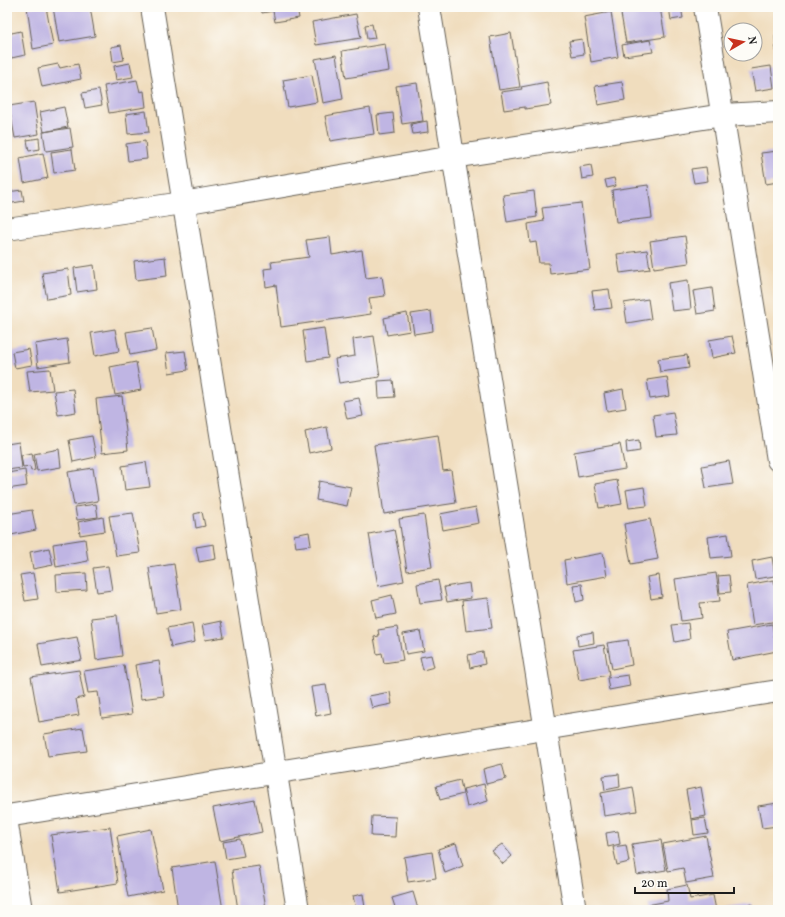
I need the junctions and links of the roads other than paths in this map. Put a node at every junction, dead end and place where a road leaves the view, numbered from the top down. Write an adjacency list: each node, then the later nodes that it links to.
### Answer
1 (152, 7): 7 (street)
2 (429, 7): 6 (street)
3 (705, 7): 5 (street)
4 (778, 112): 5 (street)
5 (723, 115): 6 (street); 9 (street)
6 (453, 157): 7 (street); 11 (street)
7 (184, 203): 8 (street); 12 (street)
8 (7, 230)
9 (778, 460)
10 (778, 691): 11 (street)
11 (546, 729): 12 (street); 17 (street)
12 (275, 772): 13 (street); 16 (street)
13 (7, 816)
14 (7, 825): 15 (street)
15 (21, 910)
16 (298, 910)
17 (575, 910)

